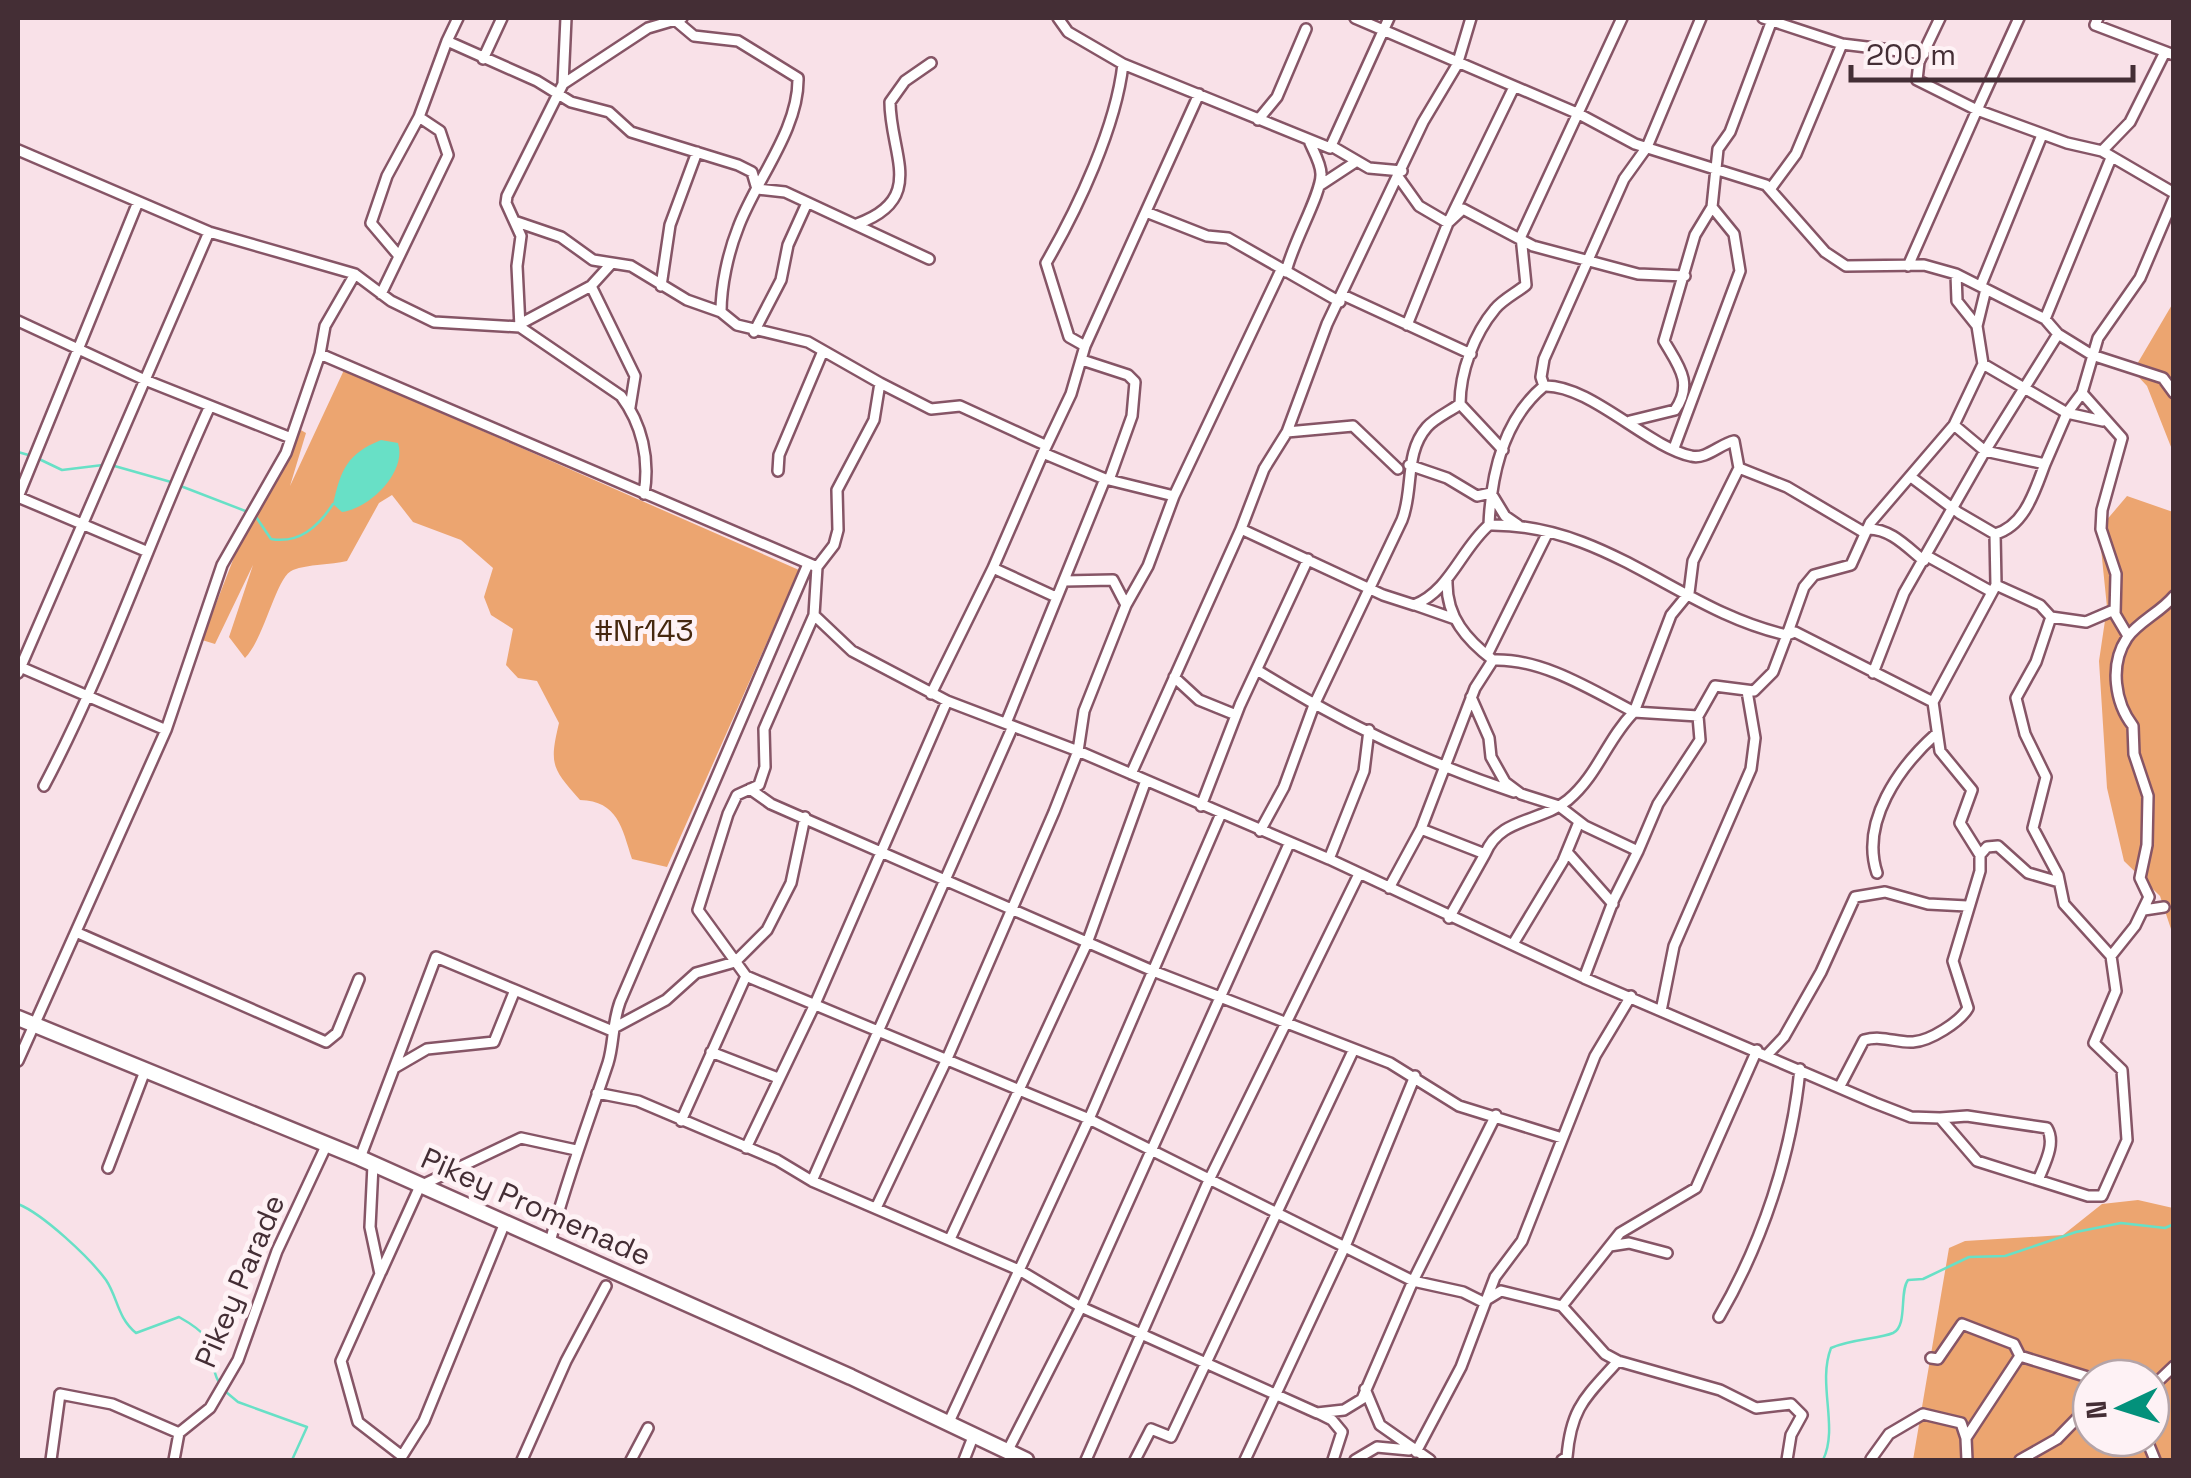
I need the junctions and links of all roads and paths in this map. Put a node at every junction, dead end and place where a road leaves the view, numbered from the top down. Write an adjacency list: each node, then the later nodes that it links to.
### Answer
1 (441, 18): 16 (street)
2 (502, 18): 24 (street)
3 (566, 18): 28 (street)
4 (1058, 18): 26 (street)
5 (1355, 18): 19 (street)
6 (1389, 18): 19 (street)
7 (1471, 18): 27 (street)
8 (1622, 18): 33 (street)
9 (1712, 18): 14 (street)
10 (1940, 18): 22 (street)
11 (2019, 18): 32 (street)
12 (2098, 18): 23 (street)
13 (678, 19): 17 (street); 48 (street)
14 (1700, 19): 39 (street)
15 (1767, 19): 21 (street); 44 (street)
16 (456, 21): 20 (street)
17 (647, 23): 28 (street)
18 (1306, 29): 35 (street)
19 (1383, 30): 27 (street); 38 (street)
20 (447, 41): 24 (street); 34 (street)
21 (1842, 44): 22 (street); 47 (street)
22 (1924, 54): 32 (street)
23 (2169, 54): 42 (street)
24 (483, 58): 30 (street)
25 (931, 63): 56 (street)
26 (1123, 64): 31 (street); 82 (street)
27 (1456, 65): 29 (street); 45 (street)
28 (563, 84): 30 (street)
29 (1514, 86): 33 (street); 55 (street)
30 (555, 93): 41 (street); 54 (street)
31 (1199, 94): 35 (street); 53 (street)
32 (1977, 110): 36 (street); 63 (street)
33 (1578, 114): 39 (street); 58 (street)
34 (419, 117): 59 (street); 59 (street)
35 (1258, 120): 37 (street)
36 (2042, 135): 42 (street); 70 (street)
37 (1310, 144): 38 (street); 46 (street)
38 (1332, 147): 43 (street)
39 (1647, 147): 44 (street); 61 (street)
40 (18, 150): 50 (street)
41 (697, 152): 48 (street); 69 (street)
42 (2106, 154): 49 (street); 74 (street)
43 (1357, 162): 45 (street); 46 (street)
44 (1714, 170): 47 (street); 52 (street)
45 (1401, 174): 55 (street); 72 (street)
46 (1319, 186): 64 (street)
47 (1771, 188): 63 (street)
48 (757, 190): 51 (street); 73 (street)
49 (2174, 195): 86 (street)
50 (138, 202): 57 (street); 81 (street)
51 (808, 204): 56 (street); 79 (street)
52 (1712, 207): 67 (street); 104 (street)
53 (1146, 212): 64 (street); 82 (street)
54 (517, 222): 62 (street); 77 (street)
55 (1448, 223): 58 (street); 76 (street)
56 (857, 224): 60 (street)
57 (209, 232): 65 (street); 89 (street)
58 (1521, 236): 61 (street); 85 (street)
59 (400, 256): 71 (street)
60 (930, 259)
61 (1588, 263): 67 (street); 91 (street)
62 (611, 264): 68 (street); 69 (street)
63 (1908, 266): 66 (street)
64 (1284, 271): 72 (street); 117 (street)
65 (355, 274): 71 (street); 84 (street)
66 (1956, 274): 70 (street); 78 (street)
67 (1685, 276): 99 (street)
68 (591, 286): 77 (street); 97 (street)
69 (660, 286): 73 (street)
70 (1984, 287): 74 (street); 78 (street)
71 (381, 294): 77 (street)
72 (1342, 298): 76 (street); 102 (street)
73 (720, 312): 79 (street)
74 (2045, 319): 80 (street)
75 (18, 321): 81 (street)
76 (1408, 324): 85 (street)
77 (520, 325): 97 (street)
78 (1977, 326): 88 (street)
79 (754, 332): 83 (street)
80 (2058, 334): 86 (street); 92 (street)
81 (78, 346): 89 (street); 118 (street)
82 (1084, 346): 87 (street)
83 (823, 351): 90 (street); 112 (street)
84 (320, 354): 103 (street); 116 (street)
85 (1471, 354): 95 (street)
86 (2092, 355): 93 (street); 94 (street)
87 (1082, 360): 105 (street); 114 (street)
88 (1982, 364): 92 (street); 101 (street)
89 (145, 380): 96 (street); 120 (street)
90 (880, 383): 105 (street); 130 (street)
91 (1544, 386): 99 (street); 106 (street)
92 (2020, 389): 98 (street); 107 (street)
93 (2082, 393): 98 (street); 100 (street)
94 (2174, 393)
95 (1460, 404): 106 (street); 109 (street)
96 (210, 406): 103 (street); 127 (street)
97 (630, 408): 116 (street)
98 (2067, 413): 100 (street); 108 (street)
99 (1630, 421): 104 (street)
100 (2102, 421): 143 (street)
101 (1954, 424): 107 (street); 113 (street)
102 (1287, 432): 111 (street); 123 (street)
103 (291, 438): 165 (street)
104 (1674, 448): 110 (street)
105 (1044, 450): 114 (street); 131 (street)
106 (1503, 450): 115 (street)
107 (1985, 451): 108 (street); 119 (street)
108 (2045, 464): 126 (street)
109 (1410, 465): 115 (street); 137 (street)
110 (1739, 468): 124 (street); 138 (street)
111 (1398, 469)
112 (778, 472)
113 (1911, 477): 119 (street); 124 (street)
114 (1107, 479): 117 (street); 133 (street)
115 (1491, 493): 121 (street); 122 (street)
116 (644, 494): 130 (street)
117 (1174, 496): 134 (street)
118 (18, 497): 120 (street)
119 (1953, 510): 126 (street); 128 (street)
120 (83, 525): 127 (street); 150 (street)
121 (1490, 525): 122 (street); 135 (street)
122 (1518, 525): 125 (street)
123 (1241, 529): 129 (street); 153 (street)
124 (1866, 531): 128 (street); 147 (street)
125 (1548, 532): 138 (street); 149 (street)
126 (1995, 534): 136 (street)
127 (148, 552): 156 (street)
128 (1925, 559): 136 (street); 152 (street)
129 (1308, 560): 137 (street); 151 (street)
130 (813, 566): 144 (street); 217 (street)
131 (992, 568): 140 (street); 155 (street)
132 (1113, 580): 133 (street); 134 (street); 141 (street)
133 (1064, 581): 140 (street)
134 (1141, 581): 141 (street)
135 (1447, 581): 142 (street); 146 (street)
136 (1994, 588): 145 (street); 159 (street)
137 (1369, 589): 142 (street); 160 (street)
138 (1689, 593): 147 (street); 161 (street)
139 (2174, 596): 148 (street)
140 (1056, 597): 164 (street)
141 (1126, 605): 168 (street)
142 (1414, 605): 146 (street)
143 (2114, 610): 145 (street); 148 (street)
144 (814, 615): 155 (street); 173 (street)
145 (2051, 616): 192 (street)
146 (1455, 619): 149 (street)
147 (1786, 635): 152 (street); 154 (street)
148 (2128, 636): 198 (street)
149 (1490, 658): 157 (street); 161 (street)
150 (18, 669): 156 (street)
151 (1257, 670): 160 (street); 162 (street)
152 (1874, 672): 159 (street)
153 (1174, 677): 162 (street); 170 (street)
154 (1747, 691): 163 (street); 213 (street)
155 (931, 694): 158 (street)
156 (89, 696): 165 (street); 172 (street)
157 (1471, 697): 169 (street); 174 (street)
158 (947, 701): 164 (street); 183 (street)
159 (1933, 702): 167 (street)
160 (1314, 706): 166 (street); 181 (street)
161 (1634, 712): 163 (street); 176 (street)
162 (1236, 715): 175 (street)
163 (1698, 716): 184 (street)
164 (1010, 724): 168 (street); 191 (street)
165 (166, 730): 200 (street)
166 (1369, 730): 169 (street); 188 (street)
167 (1936, 734): 187 (street); 189 (street)
168 (1078, 751): 170 (street); 195 (street)
169 (1447, 769): 174 (street); 180 (street)
170 (1131, 774): 171 (street)
171 (1145, 783): 175 (street); 201 (street)
172 (44, 786)
173 (750, 789): 178 (street); 204 (street)
174 (1522, 794): 176 (street)
175 (1201, 806): 177 (street)
176 (1559, 806): 179 (street); 186 (street)
177 (1220, 816): 181 (street); 205 (street)
178 (806, 817): 183 (street); 204 (street)
179 (1579, 822): 184 (street); 185 (street)
180 (1422, 829): 186 (street); 193 (street)
181 (1260, 831): 182 (street)
182 (1288, 844): 188 (street); 210 (street)
183 (881, 849): 191 (street); 212 (street)
184 (1638, 851): 194 (street)
185 (1566, 852): 194 (street); 202 (street)
186 (1485, 854): 199 (street)
187 (1980, 855): 192 (street); 196 (street)
188 (1329, 859): 190 (street)
189 (1876, 873)
190 (1360, 874): 193 (street); 215 (street)
191 (947, 879): 195 (street); 218 (street)
192 (2059, 882): 203 (street)
193 (1389, 888): 199 (street)
194 (1612, 904): 208 (street)
195 (1014, 906): 201 (street); 223 (street)
196 (1967, 906): 221 (street); 229 (street)
197 (2164, 907): 198 (street)
198 (2144, 910): 203 (street)
199 (1449, 918): 202 (street)
200 (78, 934): 207 (street); 216 (street)
201 (1088, 943): 205 (street); 230 (street)
202 (1513, 944): 208 (street)
203 (2112, 956): 243 (street)
204 (735, 962): 206 (street); 217 (street)
205 (1153, 971): 210 (street); 233 (street)
206 (746, 976): 212 (street); 220 (street)
207 (359, 978)
208 (1584, 978): 211 (street)
209 (515, 990): 217 (street); 224 (street); 224 (street)
210 (1221, 994): 215 (street); 240 (street)
211 (1631, 996): 213 (street); 236 (street)
212 (815, 1004): 218 (street); 228 (street)
213 (1661, 1011): 221 (street)
214 (18, 1018): 216 (street, Pikey Promenade)
215 (1284, 1021): 219 (street); 244 (street)
216 (35, 1025): 222 (street); 226 (street, Pikey Promenade)
217 (610, 1030): 231 (street)
218 (880, 1032): 223 (street); 245 (street)
219 (1353, 1051): 227 (street); 248 (street)
220 (711, 1052): 228 (street); 235 (street)
221 (1762, 1052): 225 (street); 253 (street)
222 (18, 1062)
223 (946, 1062): 230 (street); 247 (street)
224 (396, 1067): 241 (street)
225 (1800, 1069): 229 (street); 262 (street)
226 (145, 1072): 237 (street, Pikey Promenade); 242 (street)
227 (1415, 1076): 232 (street); 252 (street)
228 (778, 1078): 238 (street)
229 (1840, 1086): 234 (street)
230 (1017, 1091): 233 (street); 250 (street)
231 (597, 1093): 235 (street); 239 (street)
232 (1496, 1116): 236 (street); 257 (street)
233 (1089, 1118): 240 (street); 255 (street)
234 (1940, 1118): 243 (street); 243 (street)
235 (681, 1122): 238 (street)
236 (1562, 1138): 259 (street)
237 (327, 1144): 241 (street, Pikey Promenade); 275 (street, Pikey Parade)
238 (746, 1148): 245 (street)
239 (576, 1150): 246 (street); 251 (street)
240 (1152, 1150): 244 (street); 261 (street)
241 (367, 1162): 246 (street, Pikey Promenade); 256 (street)
242 (108, 1168)
243 (2039, 1178)
244 (1208, 1180): 248 (street); 263 (street)
245 (812, 1181): 247 (street)
246 (420, 1186): 249 (street, Pikey Promenade); 256 (street)
247 (876, 1208): 250 (street)
248 (1277, 1211): 252 (street); 267 (street)
249 (504, 1225): 251 (street, Pikey Promenade); 256 (street)
250 (950, 1239): 255 (street)
251 (550, 1242): 272 (street, Pikey Promenade)
252 (1346, 1244): 257 (street); 270 (street)
253 (1607, 1248): 254 (street); 260 (street)
254 (1667, 1253)
255 (1019, 1270): 261 (street); 272 (street)
256 (380, 1274)
257 (1413, 1281): 259 (street); 269 (street)
258 (606, 1286): 283 (street)
259 (1483, 1302): 260 (street); 279 (street)
260 (1562, 1306): 266 (street)
261 (1081, 1307): 263 (street); 278 (street)
262 (1719, 1317)
263 (1144, 1332): 267 (street); 287 (street)
264 (2020, 1356): 265 (street); 268 (street); 277 (street)
265 (1931, 1358)
266 (1618, 1361): 293 (street); 294 (street)
267 (1206, 1363): 270 (street); 288 (street)
268 (2071, 1372)
269 (1365, 1389): 271 (street); 279 (street)
270 (1276, 1396): 271 (street); 289 (street)
271 (1317, 1413): 290 (street)
272 (948, 1424): 276 (street, Pikey Promenade)
273 (2071, 1425): 296 (street)
274 (648, 1428): 284 (street)
275 (178, 1433): 281 (street); 282 (street)
276 (973, 1436): 278 (street, Pikey Promenade); 285 (street)
277 (1966, 1438): 280 (street); 295 (street)
278 (1008, 1452): 286 (street, Pikey Promenade)
279 (1416, 1452): 291 (street); 292 (street)
280 (1872, 1459)
281 (51, 1460)
282 (174, 1460)
283 (522, 1460)
284 (631, 1460)
285 (964, 1460)
286 (1026, 1460)
287 (1086, 1460)
288 (1135, 1460)
289 (1245, 1460)
290 (1333, 1460)
291 (1355, 1460)
292 (1430, 1460)
293 (1562, 1460)
294 (1787, 1460)
295 (1967, 1460)
296 (2020, 1460)

